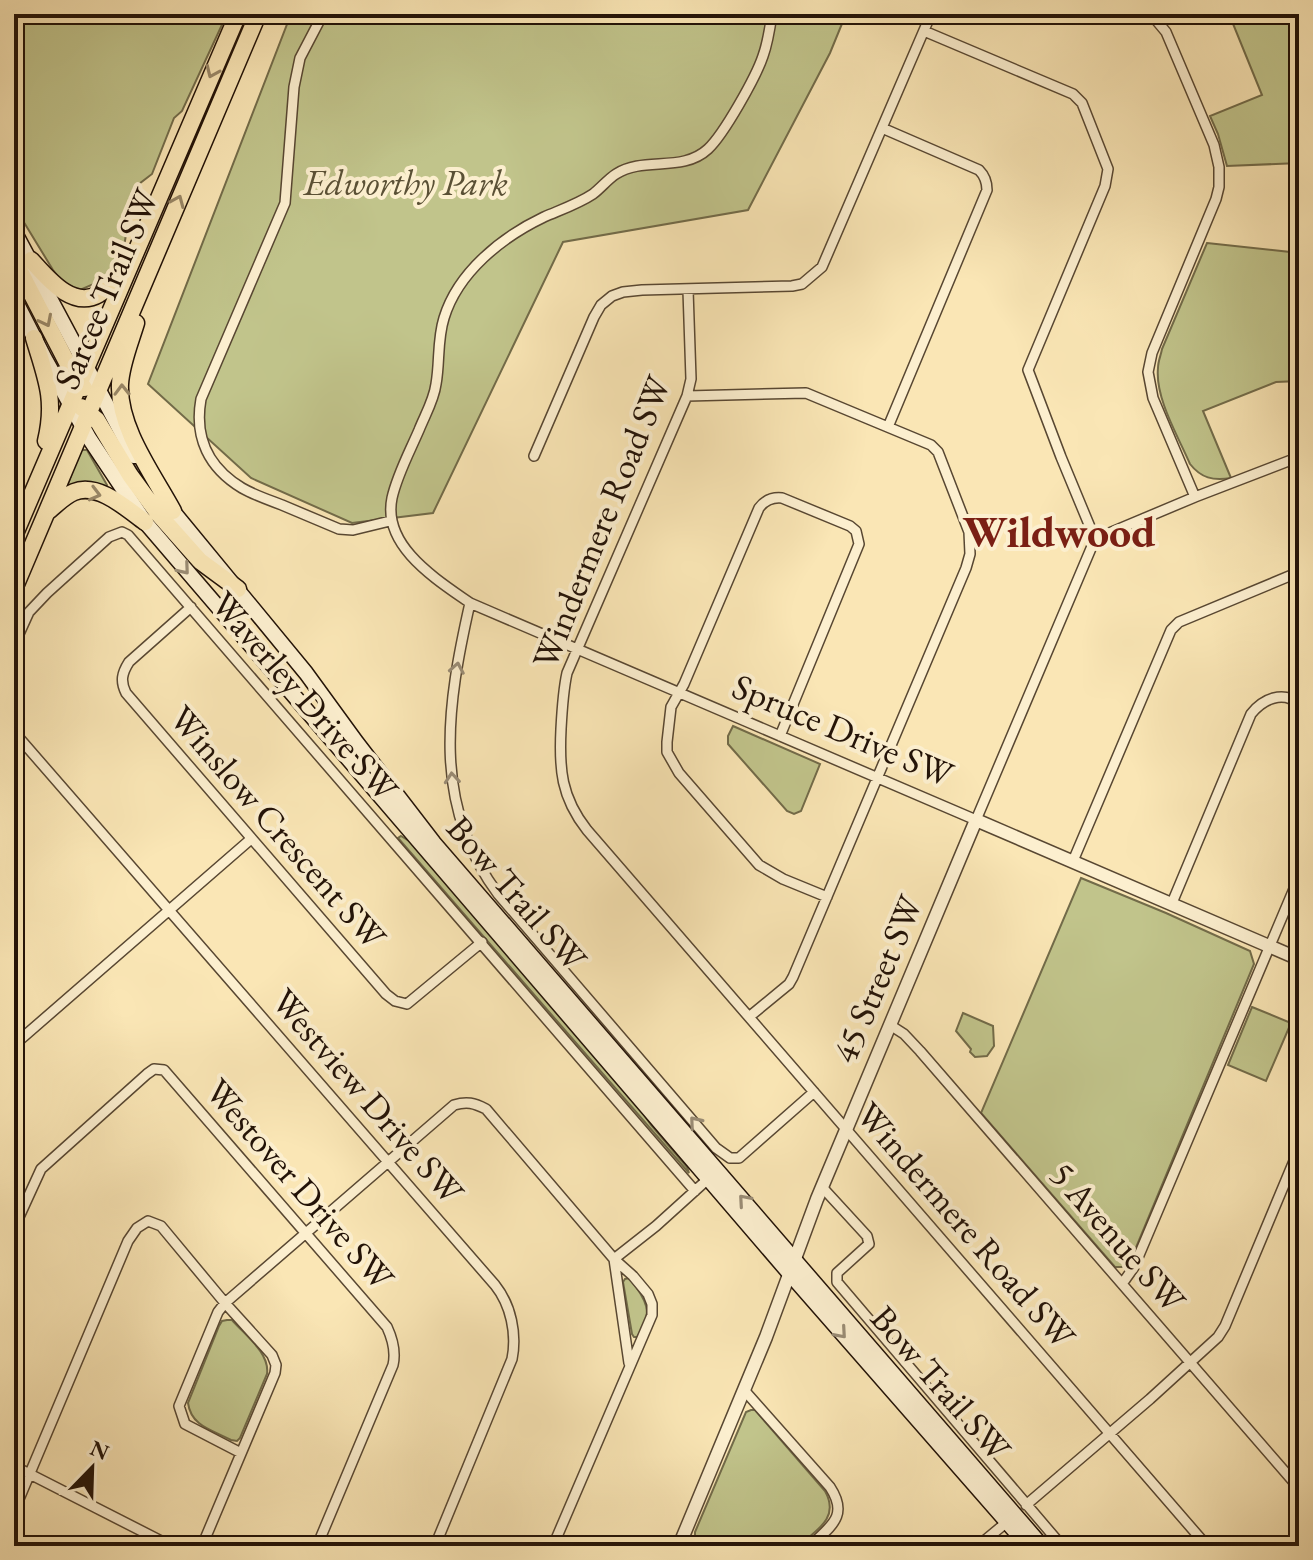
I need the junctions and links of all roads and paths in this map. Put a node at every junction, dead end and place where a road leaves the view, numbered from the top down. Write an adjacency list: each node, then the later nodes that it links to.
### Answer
1 (238, 14): 11 (highway, Sarcee Trail SW, one-way to 11)
2 (258, 14): 12 (highway, Sarcee Trail SW, one-way to 2)
3 (323, 14): 29 (street)
4 (772, 14): 29 (street)
5 (931, 14): 7 (street)
6 (1151, 14): 26 (street)
7 (924, 31): 8 (street); 32 (street)
8 (882, 128): 13 (street); 22 (street)
9 (14, 231): 10 (main road, Bow Trail SW)
10 (22, 260): 11 (highway); 16 (main road, Bow Trail SW); 17 (highway, one-way to 17)
11 (131, 262): 16 (highway, Sarcee Trail SW)
12 (148, 273): 18 (highway, Sarcee Trail SW); 27 (highway, one-way to 12)
13 (688, 290): 19 (street, Windermere Road SW); 23 (street)
14 (14, 298): 15 (main road)
15 (34, 338): 20 (main road); 25 (highway)
16 (86, 365): 17 (highway, Sarcee Trail SW); 18 (main road, Bow Trail SW)
17 (79, 382): 18 (highway); 20 (highway, Sarcee Trail SW)
18 (98, 390): 21 (highway, Sarcee Trail SW); 27 (main road, Bow Trail SW)
19 (687, 396): 22 (street); 39 (street, Windermere Road SW)
20 (70, 404): 21 (highway); 25 (highway, Sarcee Trail SW)
21 (86, 419): 28 (highway, Sarcee Trail SW); 30 (main road, Bow Trail SW); 35 (highway)
22 (888, 427): 46 (street)
23 (534, 456)
24 (1299, 457): 26 (street)
25 (37, 480): 31 (highway, Sarcee Trail SW)
26 (1195, 497): 32 (street)
27 (173, 511): 35 (main road, Bow Trail SW)
28 (45, 513): 30 (highway, one-way to 30); 34 (highway, Sarcee Trail SW)
29 (390, 521): 36 (street, Spruce Drive SW)
30 (145, 522): 45 (main road, Bow Trail SW, one-way to 45)
31 (14, 536)
32 (1095, 539): 47 (street, 45 Street SW)
33 (1299, 572): 49 (street)
34 (14, 589)
35 (238, 589): 44 (main road, Bow Trail SW)
36 (470, 603): 39 (street, Spruce Drive SW); 60 (street, one-way to 36)
37 (191, 607): 38 (street, Waverley Drive SW); 48 (street, Winslow Crescent SW); 54 (street, Waverley Drive SW)
38 (14, 645)
39 (578, 648): 40 (street, Spruce Drive SW); 57 (street, Windermere Road SW)
40 (680, 692): 43 (street, Spruce Drive SW); 43 (street); 51 (street)
41 (1299, 704): 52 (street)
42 (14, 732): 53 (street, Westview Drive SW)
43 (780, 736): 46 (street, Spruce Drive SW)
44 (357, 743): 45 (main road); 70 (main road, Bow Trail SW, one-way to 44)
45 (341, 751): 64 (main road, Bow Trail SW)
46 (877, 777): 47 (street, Spruce Drive SW); 51 (street)
47 (976, 820): 49 (street, Spruce Drive SW); 58 (street, 45 Street SW)
48 (251, 839): 53 (street); 54 (street, Winslow Crescent SW)
49 (1073, 861): 52 (street, Spruce Drive SW)
50 (1299, 877): 55 (street)
51 (827, 897): 57 (street)
52 (1172, 903): 55 (street, Spruce Drive SW)
53 (169, 909): 59 (street); 63 (street, Westview Drive SW)
54 (482, 942): 66 (street, Waverley Drive SW)
55 (1269, 946): 56 (street, Spruce Drive SW); 72 (street)
56 (1299, 959)
57 (749, 1017): 60 (street, Windermere Road SW)
58 (890, 1025): 61 (street, 45 Street SW); 72 (street, 5 Avenue SW)
59 (14, 1045)
60 (814, 1092): 61 (street, Windermere Road SW)
61 (847, 1129): 65 (street, 45 Street SW); 77 (street, Windermere Road SW)
62 (1299, 1149): 74 (street)
63 (388, 1162): 68 (street); 69 (street); 89 (street, Westview Drive SW)
64 (708, 1179): 66 (street); 71 (main road, Bow Trail SW)
65 (822, 1187): 70 (street, 45 Street SW); 82 (street)
66 (695, 1191): 69 (street)
67 (14, 1228): 68 (street, Westover Drive SW)
68 (306, 1233): 73 (street); 88 (street, Westover Drive SW)
69 (614, 1259): 75 (street); 75 (street)
70 (795, 1259): 71 (street, 45 Street SW); 94 (main road, Bow Trail SW)
71 (790, 1274): 76 (street, 45 Street SW); 84 (main road, Bow Trail SW, one-way to 84)
72 (1122, 1284): 74 (street, 5 Avenue SW)
73 (225, 1303): 78 (street); 78 (street); 80 (street)
74 (1191, 1363): 77 (street); 81 (street, 5 Avenue SW)
75 (629, 1364): 90 (street)
76 (744, 1390): 85 (street, 45 Street SW); 91 (street)
77 (1109, 1433): 82 (street); 96 (street, Windermere Road SW)
78 (241, 1453): 87 (street)
79 (14, 1466): 80 (street)
80 (30, 1473): 83 (street); 86 (street)
81 (1299, 1488)
82 (1026, 1505): 95 (street)
83 (14, 1511)
84 (1007, 1522): 92 (street); 93 (main road, Bow Trail SW)
85 (685, 1544)
86 (171, 1546)
87 (202, 1546)
88 (317, 1546)
89 (435, 1546)
90 (553, 1546)
91 (810, 1546)
92 (978, 1546)
93 (1028, 1546)
94 (1042, 1546)
95 (1062, 1546)
96 (1207, 1546)

